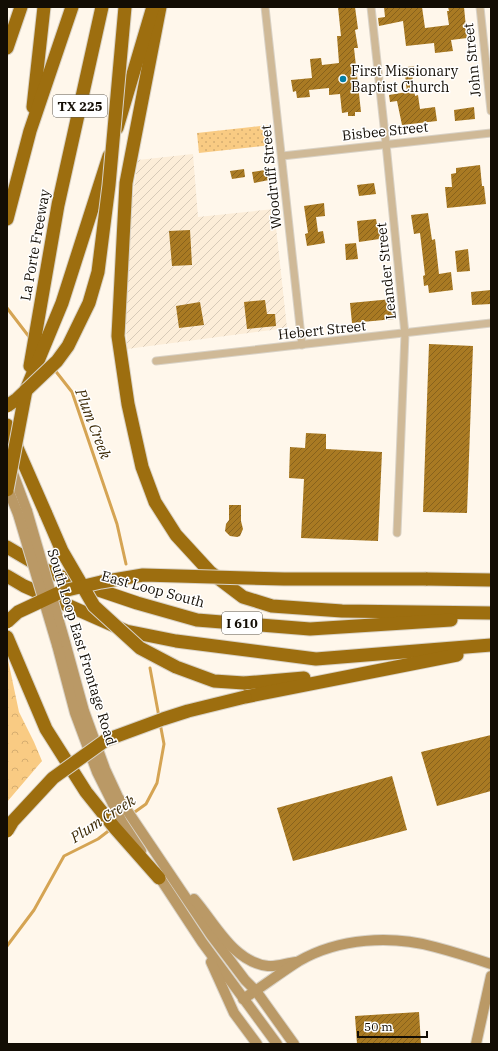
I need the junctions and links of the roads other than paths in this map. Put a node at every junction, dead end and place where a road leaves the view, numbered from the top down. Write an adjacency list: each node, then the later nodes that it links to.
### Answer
1 (16, 7): 12 (highway)
2 (21, 7): 13 (highway)
3 (44, 7): 15 (highway)
4 (72, 7): 15 (highway, La Porte Freeway / TX 225)
5 (102, 7): 24 (highway, La Porte Freeway / TX 225)
6 (125, 7): 25 (highway, bridge)
7 (153, 7): 24 (highway)
8 (160, 7): 35 (highway)
9 (265, 7): 18 (street, Woodruff Street)
10 (371, 7): 17 (street, Leander Street)
11 (480, 7): 14 (street, John Street)
12 (7, 24)
13 (7, 48)
14 (491, 111)
15 (30, 131): 19 (highway, La Porte Freeway / TX 225)
16 (491, 133): 17 (street, Bisbee Street)
17 (386, 144): 18 (street, Bisbee Street); 21 (street, Leander Street)
18 (282, 156): 22 (street, Woodruff Street)
19 (7, 219)
20 (491, 323): 21 (street, Hebert Street)
21 (405, 334): 22 (street, Hebert Street); 31 (street, Leander Street)
22 (302, 345): 23 (street, Hebert Street)
23 (156, 361)
24 (26, 390): 29 (highway, La Porte Freeway / TX 225, bridge)
25 (7, 406)
26 (7, 424): 40 (highway, bridge)
27 (7, 460): 30 (main road, South Loop East Frontage Road)
28 (7, 487): 30 (main road, South Loop East Frontage Road)
29 (7, 490)
30 (22, 512): 42 (main road, South Loop East Frontage Road, bridge)
31 (397, 533)
32 (7, 547): 36 (highway, East Loop South / I 610)
33 (7, 576): 39 (highway, I 610)
34 (491, 580): 37 (highway, bridge)
35 (491, 613)
36 (491, 617)
37 (7, 622)
38 (7, 637): 42 (highway)
39 (491, 647): 40 (highway)
40 (366, 673): 41 (highway, bridge)
41 (7, 830)
42 (136, 841): 43 (highway); 44 (main road, South Loop East Frontage Road)
43 (159, 878): 45 (main road)
44 (175, 882): 46 (main road); 49 (main road, South Loop East Frontage Road)
45 (202, 942): 50 (main road); 51 (main road)
46 (300, 961): 47 (main road); 49 (main road)
47 (491, 964)
48 (491, 976): 54 (main road)
49 (256, 991): 50 (main road); 53 (main road, South Loop East Frontage Road)
50 (243, 1000): 52 (main road)
51 (256, 1044)
52 (277, 1044)
53 (294, 1044)
54 (476, 1044)

